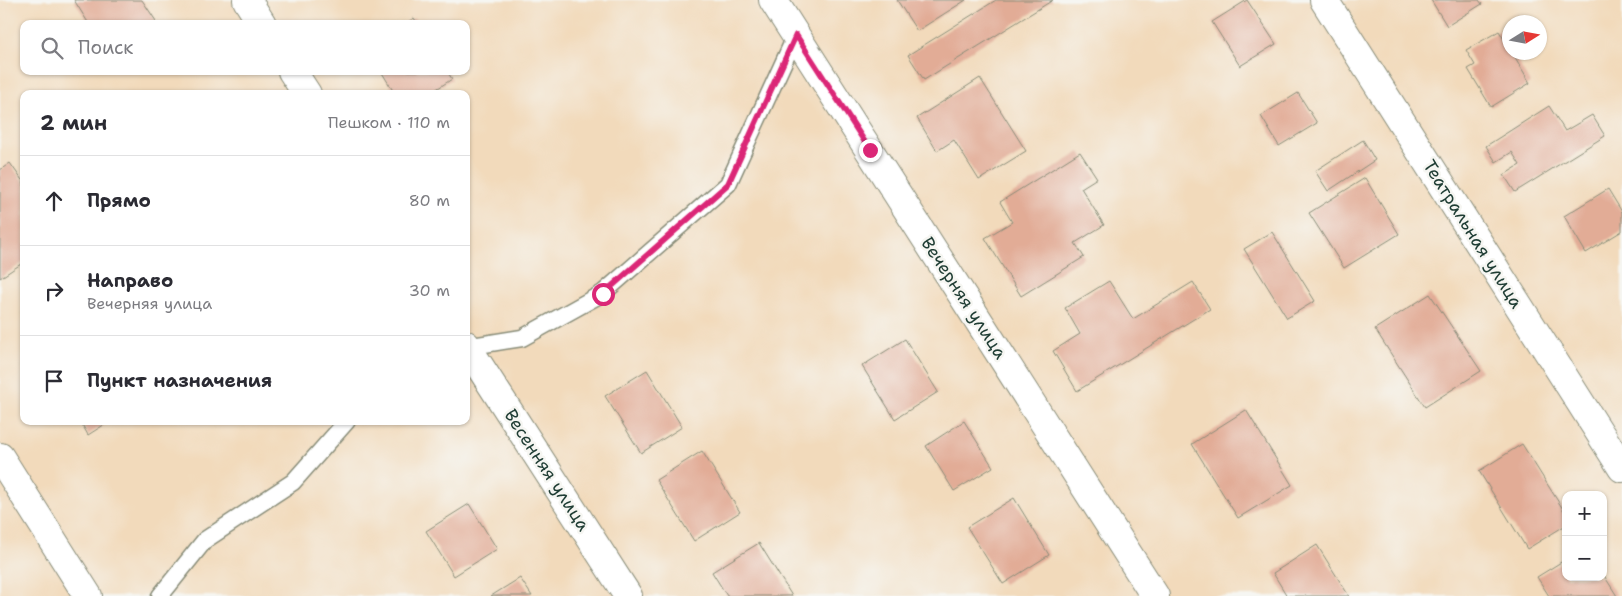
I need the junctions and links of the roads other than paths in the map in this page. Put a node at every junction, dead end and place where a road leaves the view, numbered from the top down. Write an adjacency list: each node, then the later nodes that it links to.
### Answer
1 (247, 0): 4 (street)
2 (773, 0): 5 (street, Вечерняя улица)
3 (1324, 0): 12 (street, Театральная улица)
4 (260, 20)
5 (796, 35): 8 (lane); 16 (street, Вечерняя улица)
6 (295, 75): 7 (street)
7 (304, 90)
8 (470, 346)
9 (470, 351): 15 (street, Весенняя улица)
10 (343, 425): 14 (lane)
11 (0, 457): 13 (street)
12 (1622, 468)
13 (88, 596)
14 (160, 596)
15 (628, 596)
16 (1155, 596)

